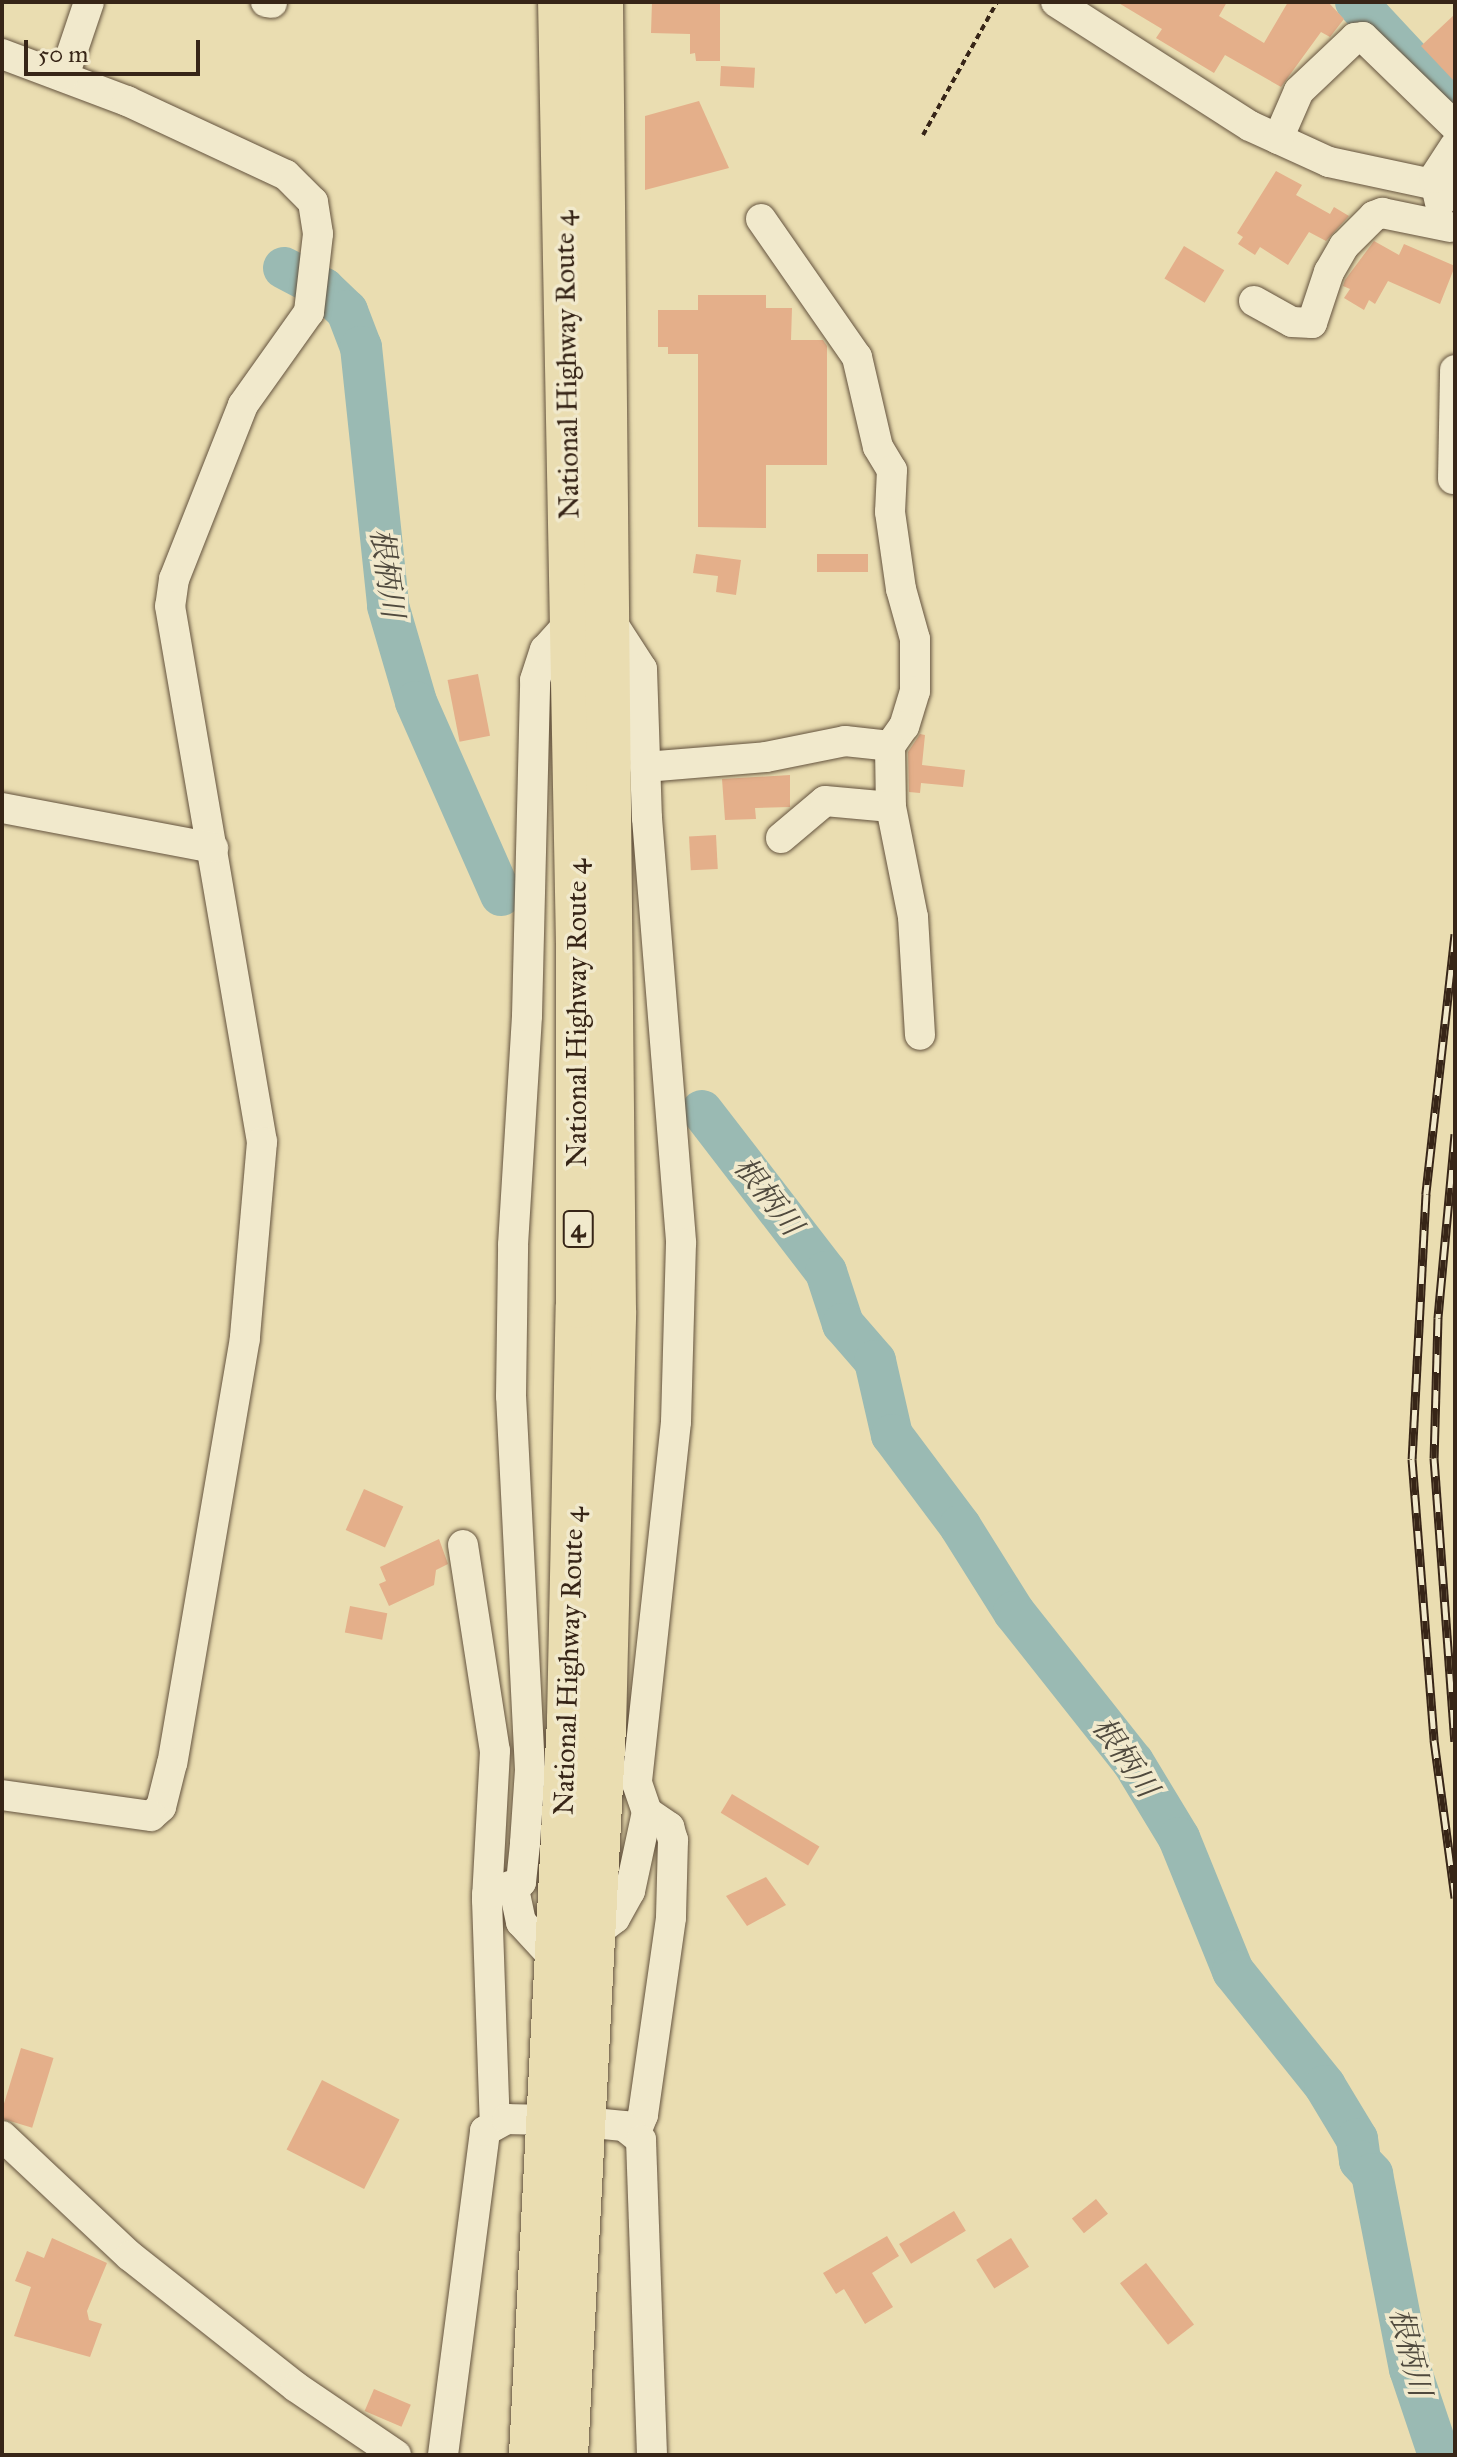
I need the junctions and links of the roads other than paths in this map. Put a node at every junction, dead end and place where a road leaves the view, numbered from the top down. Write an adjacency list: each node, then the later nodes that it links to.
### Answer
1 (89, 2): 5 (street)
2 (1056, 2): 7 (street)
3 (570, 3): 15 (highway, National Highway Route 4 / 4)
4 (2, 54): 5 (street)
5 (64, 76): 21 (street)
6 (1455, 126): 7 (street)
7 (1278, 139): 9 (street)
8 (1455, 146): 9 (street)
9 (1444, 187): 11 (street)
10 (761, 219): 16 (street)
11 (1452, 232): 12 (street)
12 (1254, 301)
13 (1455, 370): 14 (street)
14 (1453, 479)
15 (590, 616): 17 (street); 26 (street); 27 (highway, National Highway Route 4 / 4); 28 (highway, National Highway Route 4 / 4)
16 (890, 746): 17 (street); 18 (street)
17 (645, 767): 25 (street)
18 (891, 807): 20 (street); 22 (street)
19 (2, 808): 21 (street)
20 (781, 838)
21 (213, 848): 24 (street)
22 (920, 1035)
23 (463, 1545): 26 (street)
24 (2, 1795)
25 (647, 1812): 27 (street); 31 (street)
26 (501, 1891): 28 (street); 30 (street)
27 (594, 1934): 29 (highway, National Highway Route 4 / 4)
28 (556, 1960): 29 (highway, National Highway Route 4 / 4)
29 (565, 2121): 30 (street); 31 (street); 35 (highway, National Highway Route 4 / 4); 36 (highway, National Highway Route 4 / 4)
30 (495, 2125): 34 (street)
31 (636, 2132): 37 (street)
32 (2, 2136): 33 (street)
33 (396, 2455)
34 (443, 2455)
35 (531, 2455)
36 (566, 2455)
37 (652, 2455)

